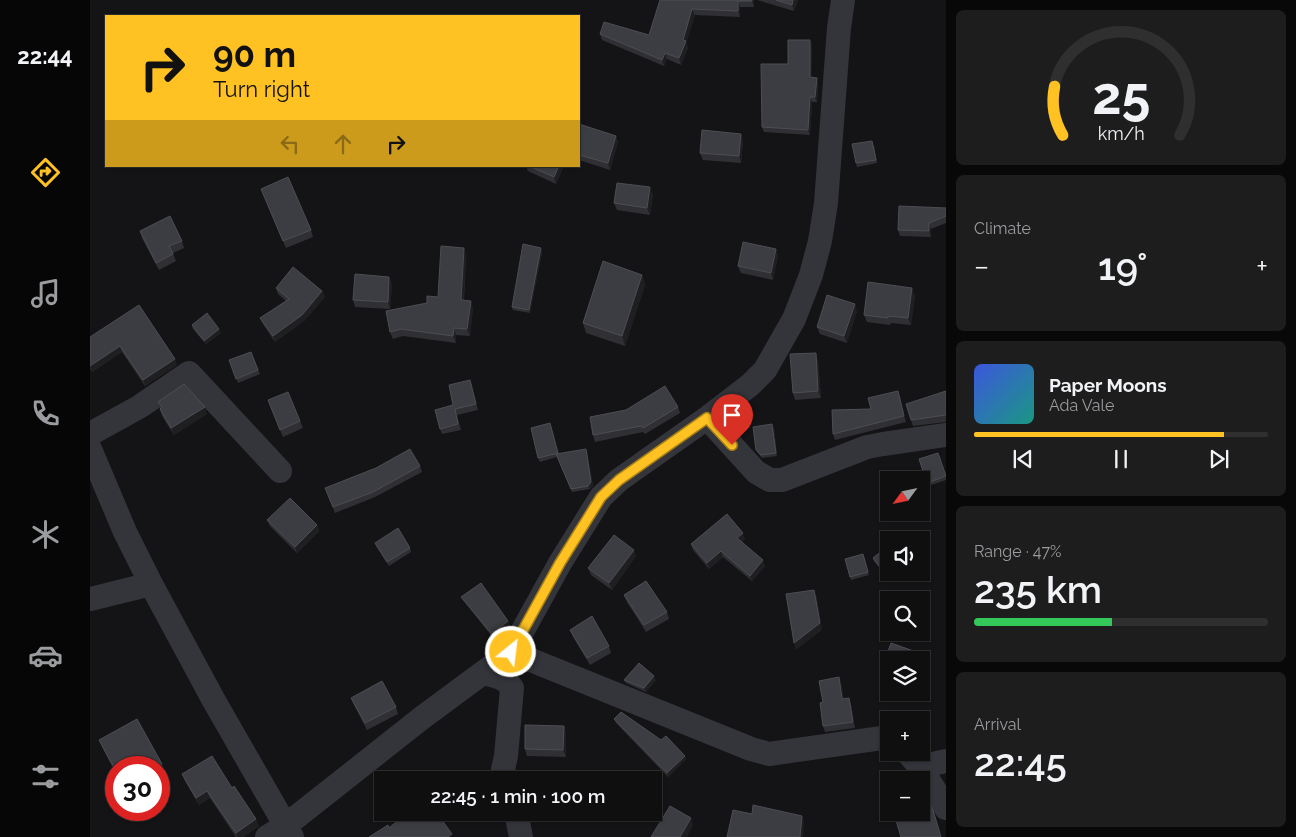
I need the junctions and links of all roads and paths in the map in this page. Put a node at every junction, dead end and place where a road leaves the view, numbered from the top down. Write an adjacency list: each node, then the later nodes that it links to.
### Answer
1 (843, 0): 2 (street)
2 (707, 418): 4 (street); 10 (street)
3 (90, 434): 6 (street)
4 (946, 435)
5 (90, 449): 7 (street)
6 (280, 471)
7 (95, 475): 8 (street)
8 (151, 584): 9 (street); 19 (street)
9 (90, 599)
10 (511, 652): 11 (street); 12 (street)
11 (483, 673): 16 (street); 19 (street)
12 (880, 738)
13 (914, 761): 17 (street)
14 (930, 761): 15 (street)
15 (946, 761)
16 (504, 771)
17 (946, 808)
18 (518, 821): 20 (street)
19 (281, 833)
20 (521, 837)

